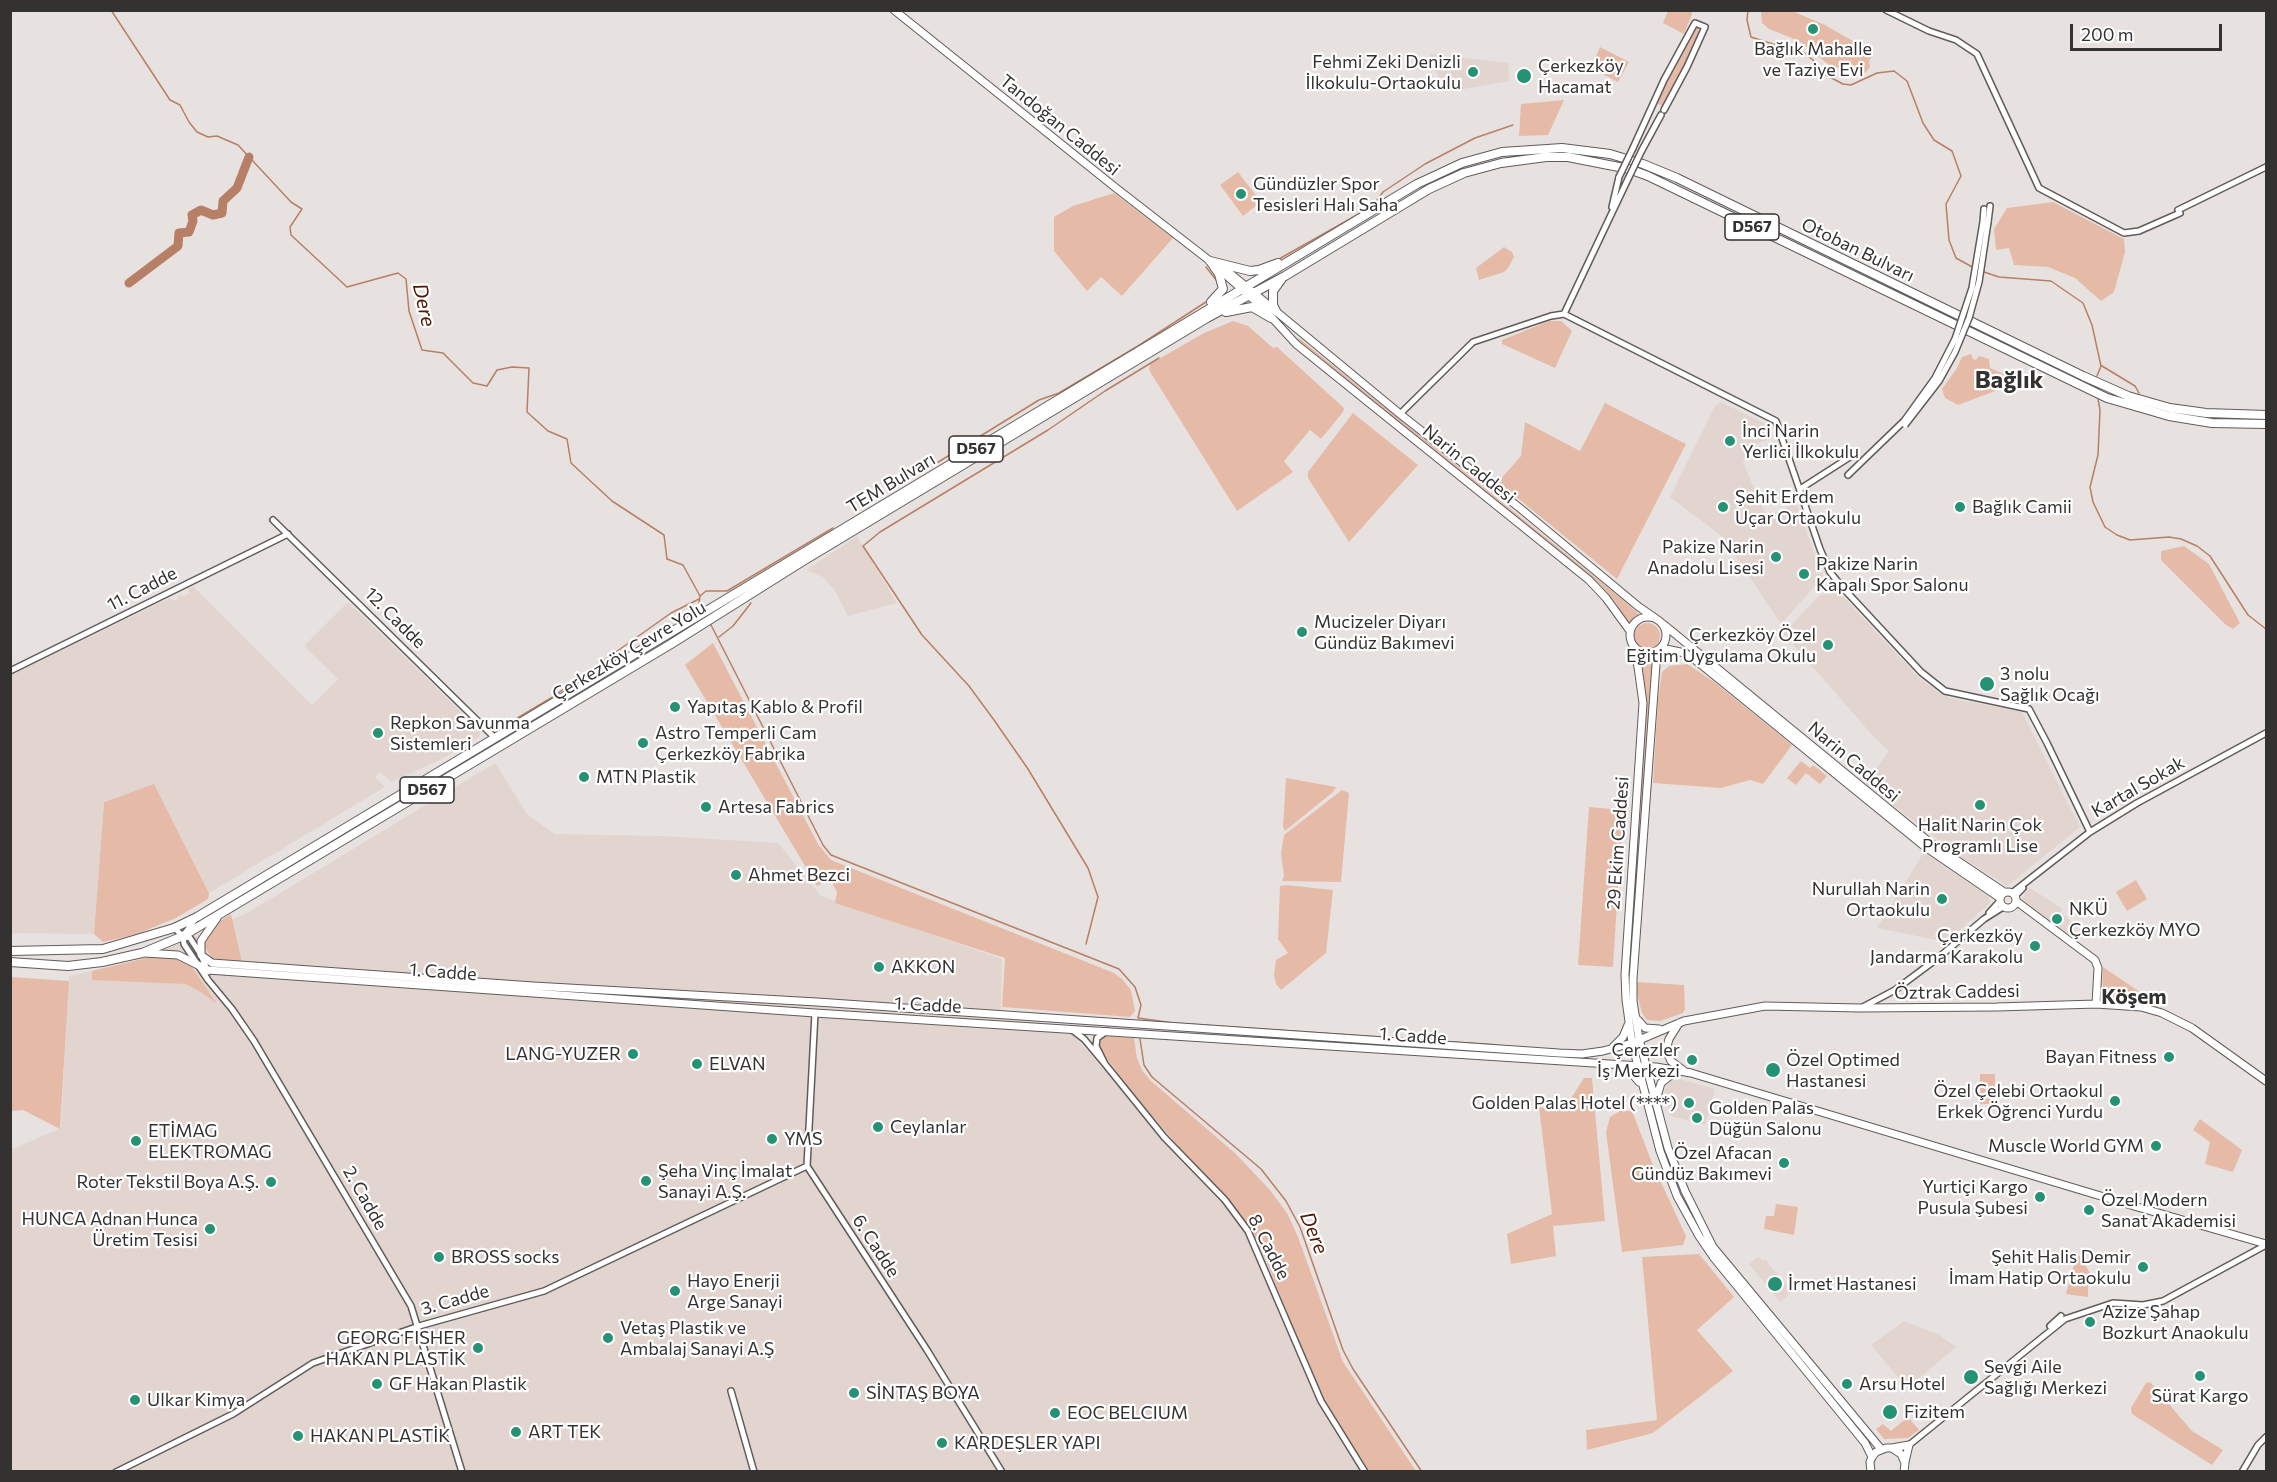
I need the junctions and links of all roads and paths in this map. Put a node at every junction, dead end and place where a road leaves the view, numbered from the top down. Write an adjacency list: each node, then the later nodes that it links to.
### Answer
1 (894, 10): 7 (main road, Tandoğan Caddesi)
2 (1886, 10): 3 (street)
3 (2266, 167)
4 (1987, 208): 19 (street, bridge)
5 (1610, 217): 5 (street, bridge); 12 (street)
6 (1307, 250): 7 (highway); 9 (highway, Otoban Bulvarı / D567); 18 (highway, Otoban Bulvarı / D567)
7 (1210, 261): 9 (main road, Tandoğan Caddesi); 13 (highway)
8 (1285, 276): 10 (highway, Otoban Bulvarı / D567); 11 (highway); 20 (highway, Otoban Bulvarı / D567)
9 (1244, 287): 10 (main road, Tandoğan Caddesi); 13 (highway, TEM Bulvarı / D567)
10 (1251, 293): 11 (main road, Tandoğan Caddesi); 14 (highway, D567)
11 (1273, 314): 14 (highway); 15 (main road, Narin Caddesi); 16 (main road, Narin Caddesi)
12 (1564, 314): 17 (street); 22 (street)
13 (1192, 318): 25 (highway, TEM Bulvarı / D567)
14 (1207, 318): 36 (highway, Çerkezköy Çevre Yolu / D567)
15 (1298, 331): 16 (street); 17 (main road, Narin Caddesi)
16 (1292, 340): 28 (main road, Narin Caddesi)
17 (1400, 414): 26 (main road, Narin Caddesi)
18 (2266, 415)
19 (1905, 423): 19 (street)
20 (2266, 424)
21 (1853, 455): 22 (street)
22 (1800, 489): 34 (street)
23 (273, 520): 24 (street, 12. Cadde)
24 (288, 534): 31 (street, 11. Cadde); 33 (street, 12. Cadde)
25 (710, 609): 33 (highway, Çerkezköy Çevre Yolu / D567)
26 (1655, 618): 27 (main road); 28 (main road)
27 (1663, 624): 30 (main road); 35 (main road, Narin Caddesi)
28 (1630, 631): 29 (main road)
29 (1633, 646): 30 (main road); 51 (main road, 29 Ekim Caddesi)
30 (1659, 650): 35 (main road, Narin Caddesi); 50 (main road, 29 Ekim Caddesi)
31 (10, 671)
32 (2266, 733): 34 (street, Kartal Sokak)
33 (495, 738): 37 (highway, D567)
34 (2090, 832): 35 (street, Kartal Sokak)
35 (2008, 899): 47 (main road); 48 (street, Kartal Sokak)
36 (218, 915): 39 (highway, Çerkezköy Çevre Yolu / D567); 42 (main road)
37 (197, 917): 38 (highway, D567); 39 (street)
38 (174, 928): 39 (street); 40 (highway, D567)
39 (183, 936): 41 (highway, D567); 42 (street); 44 (street, 2. Cadde)
40 (10, 951)
41 (142, 952): 43 (highway, D567); 44 (main road)
42 (201, 955): 45 (main road)
43 (10, 962)
44 (196, 963): 45 (main road); 46 (street, 2. Cadde)
45 (210, 966): 46 (street); 49 (main road, 1. Cadde); 58 (main road, 1. Cadde)
46 (208, 980): 73 (street, 2. Cadde)
47 (2096, 1004): 48 (main road, Öztrak Caddesi); 65 (main road, Öztrak Caddesi)
48 (1860, 1008): 52 (main road, Öztrak Caddesi)
49 (816, 1013): 53 (main road, 1. Cadde); 69 (street)
50 (1636, 1016): 54 (main road); 56 (main road, 29 Ekim Caddesi)
51 (1629, 1022): 57 (main road, 29 Ekim Caddesi); 58 (main road)
52 (1679, 1023): 54 (main road, Öztrak Caddesi); 64 (main road)
53 (1070, 1028): 55 (main road, 1. Cadde); 59 (street, 8. Cadde)
54 (1664, 1028): 56 (main road, Öztrak Caddesi)
55 (1107, 1031): 59 (street, 8. Cadde); 60 (main road, 1. Cadde)
56 (1639, 1039): 57 (main road, Öztrak Caddesi); 62 (main road, 29 Ekim Caddesi)
57 (1632, 1043): 58 (main road, 1. Cadde); 61 (main road, 29 Ekim Caddesi)
58 (1610, 1049)
59 (1105, 1064): 85 (street, 8. Cadde)
60 (1616, 1064): 61 (main road, 1. Cadde); 66 (main road)
61 (1637, 1065): 62 (main road, 1. Cadde); 66 (main road, 29 Ekim Caddesi)
62 (1646, 1066): 63 (main road, 1. Cadde); 67 (main road, 29 Ekim Caddesi)
63 (1676, 1071): 64 (main road, 1. Cadde); 67 (main road)
64 (1691, 1073): 72 (main road)
65 (2266, 1081)
66 (1643, 1087): 70 (main road, 29 Ekim Caddesi)
67 (1656, 1103): 68 (main road, 29 Ekim Caddesi)
68 (1674, 1165): 70 (main road); 71 (main road, 29 Ekim Caddesi)
69 (807, 1166): 73 (street, 3. Cadde); 84 (street, 6. Cadde)
70 (1666, 1168): 71 (main road, 29 Ekim Caddesi)
71 (1702, 1234): 78 (main road); 79 (main road)
72 (2266, 1246): 76 (street)
73 (419, 1326): 81 (street, 3. Cadde); 82 (street, 2. Cadde)
74 (731, 1391): 83 (street)
75 (2266, 1437): 88 (street)
76 (1908, 1445): 77 (main road); 80 (main road)
77 (1892, 1448): 78 (main road); 80 (main road)
78 (1881, 1449): 79 (main road)
79 (1872, 1457): 86 (main road)
80 (1905, 1463): 87 (main road)
81 (116, 1472)
82 (462, 1472)
83 (754, 1472)
84 (1002, 1472)
85 (1365, 1472)
86 (1871, 1472)
87 (1904, 1472)
88 (2241, 1472)

